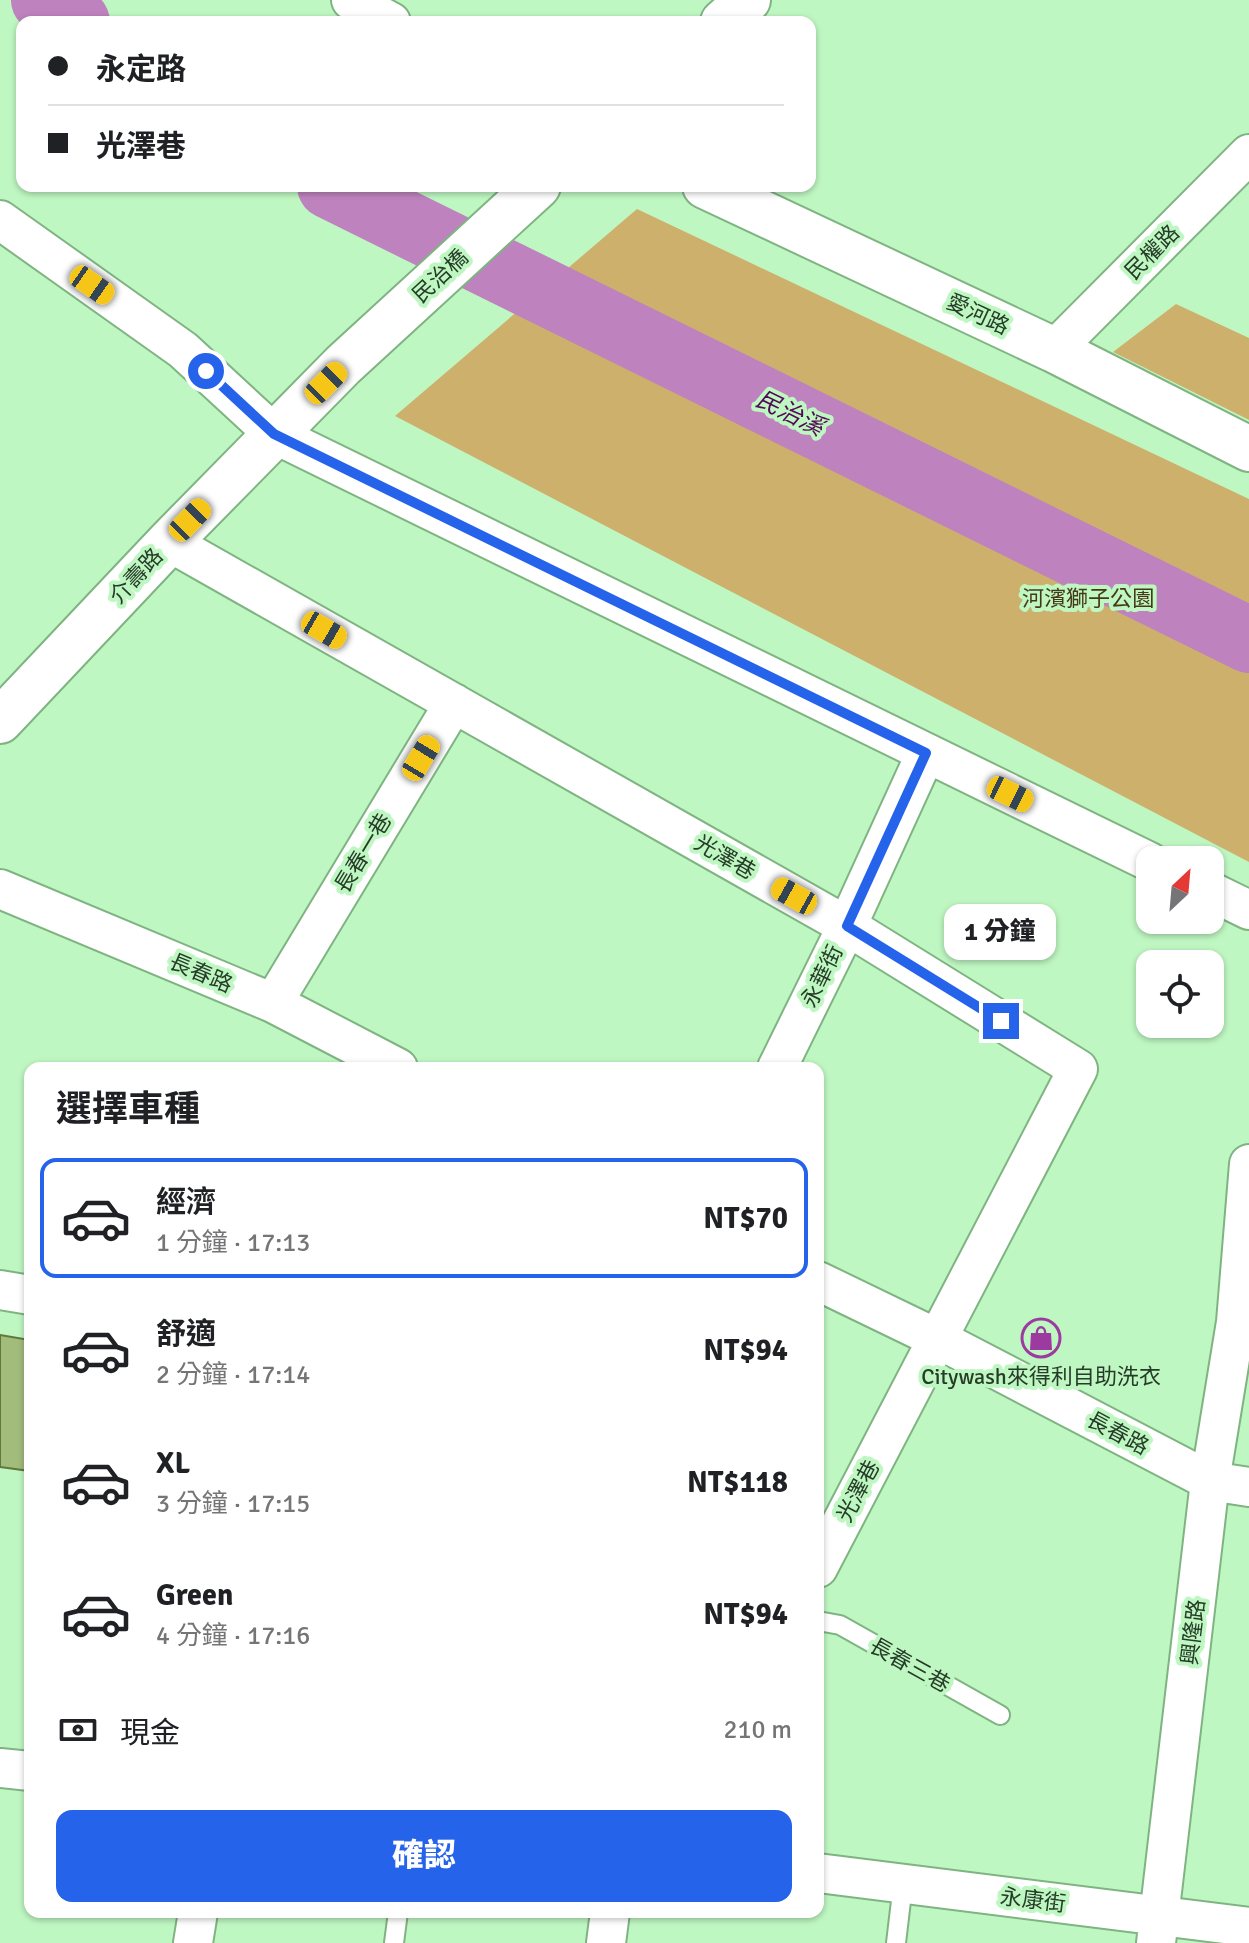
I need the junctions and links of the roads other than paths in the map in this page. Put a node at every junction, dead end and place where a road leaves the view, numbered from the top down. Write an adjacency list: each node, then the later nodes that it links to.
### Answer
1 (351, 0): 3 (street)
2 (748, 0): 4 (main road)
3 (380, 16)
4 (730, 16)
5 (1249, 154): 9 (street, 民權路)
6 (531, 192): 10 (main road, 民治橋)
7 (718, 192): 9 (main road, 愛河路)
8 (0, 220): 11 (street)
9 (1054, 350): 12 (main road, 愛河路)
10 (343, 365): 11 (main road, 介壽路)
11 (274, 434): 13 (main road, 介壽路); 16 (street)
12 (1249, 449)
13 (169, 542): 14 (street, 光澤巷); 15 (main road, 介壽路)
14 (454, 703): 21 (street, 光澤巷); 22 (street, 長春一巷)
15 (0, 721)
16 (926, 753): 17 (street); 21 (street, 永華街)
17 (1136, 855)
18 (0, 889): 22 (street, 長春路)
19 (1224, 898): 20 (street)
20 (1249, 910)
21 (847, 926): 24 (street, 永華街); 30 (street, 光澤巷)
22 (273, 1003): 23 (street, 長春路)
23 (386, 1062)
24 (780, 1062)
25 (1249, 1164): 29 (street, 興隆路)
26 (824, 1284): 30 (street, 長春路)
27 (0, 1290): 28 (street)
28 (24, 1294)
29 (1243, 1314): 31 (street, 興隆路)
30 (938, 1339): 31 (street, 長春路); 33 (street, 光澤巷)
31 (1210, 1481): 32 (street, 長春路); 44 (street, 興隆路)
32 (1249, 1487)
33 (824, 1557)
34 (824, 1622): 35 (lane, 長春三巷)
35 (1000, 1715)
36 (0, 1768): 37 (street)
37 (24, 1770)
38 (824, 1874): 39 (street, 永康街)
39 (903, 1884): 44 (street, 永康街); 48 (lane)
40 (197, 1918): 45 (street)
41 (397, 1918): 46 (lane)
42 (609, 1918): 47 (street)
43 (1249, 1927): 44 (street, 永康街)
44 (1158, 1930)
45 (193, 1943)
46 (394, 1943)
47 (606, 1943)
48 (896, 1943)

